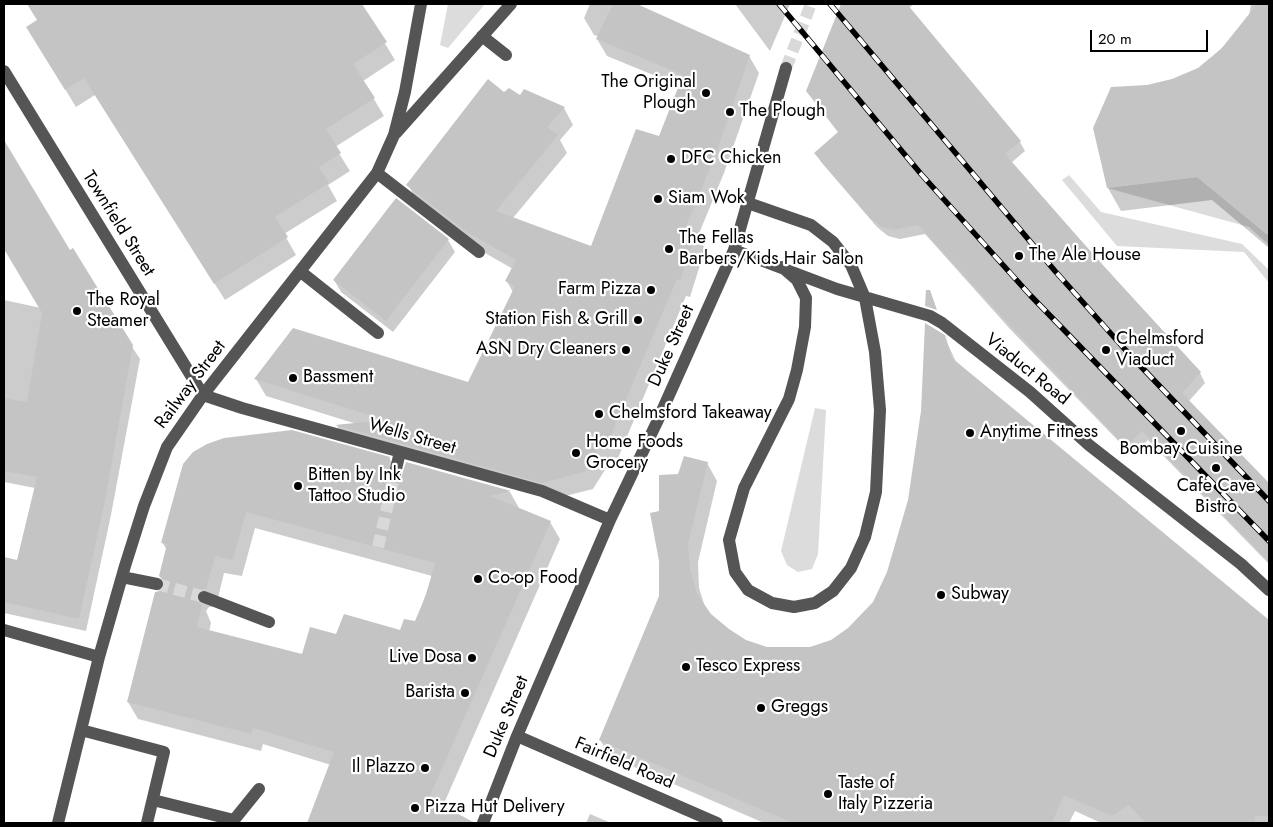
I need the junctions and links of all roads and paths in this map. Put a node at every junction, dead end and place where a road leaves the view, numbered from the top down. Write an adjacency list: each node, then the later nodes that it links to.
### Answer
1 (421, 4): 7 (street, Railway Street)
2 (511, 4): 3 (street)
3 (482, 36): 4 (street); 7 (street)
4 (506, 56)
5 (786, 68): 9 (street, Duke Street)
6 (4, 71): 16 (street, Townfield Street)
7 (394, 135): 8 (street, Railway Street)
8 (377, 173): 11 (street); 13 (street, Railway Street)
9 (748, 203): 10 (street, Duke Street); 14 (street)
10 (734, 250): 12 (street, Viaduct Road); 19 (street, Duke Street)
11 (479, 252)
12 (782, 267): 14 (street, Viaduct Road); 14 (street)
13 (301, 272): 15 (street); 16 (street, Railway Street)
14 (865, 298): 22 (street, Viaduct Road)
15 (378, 333)
16 (203, 395): 17 (street, Wells Street); 20 (street, Railway Street)
17 (400, 452): 18 (street); 19 (street, Wells Street)
18 (395, 473)
19 (610, 520): 28 (street, Duke Street)
20 (122, 577): 21 (street); 26 (street, Railway Street)
21 (157, 584)
22 (1269, 590)
23 (204, 597): 24 (street)
24 (269, 622)
25 (4, 630): 26 (street)
26 (99, 657): 27 (street, Railway Street)
27 (81, 730): 30 (street); 31 (street, Railway Street)
28 (517, 736): 33 (street, Duke Street); 34 (street, Fairfield Road)
29 (259, 788): 30 (street)
30 (153, 800): 32 (street)
31 (58, 823)
32 (147, 823)
33 (483, 823)
34 (717, 823)

